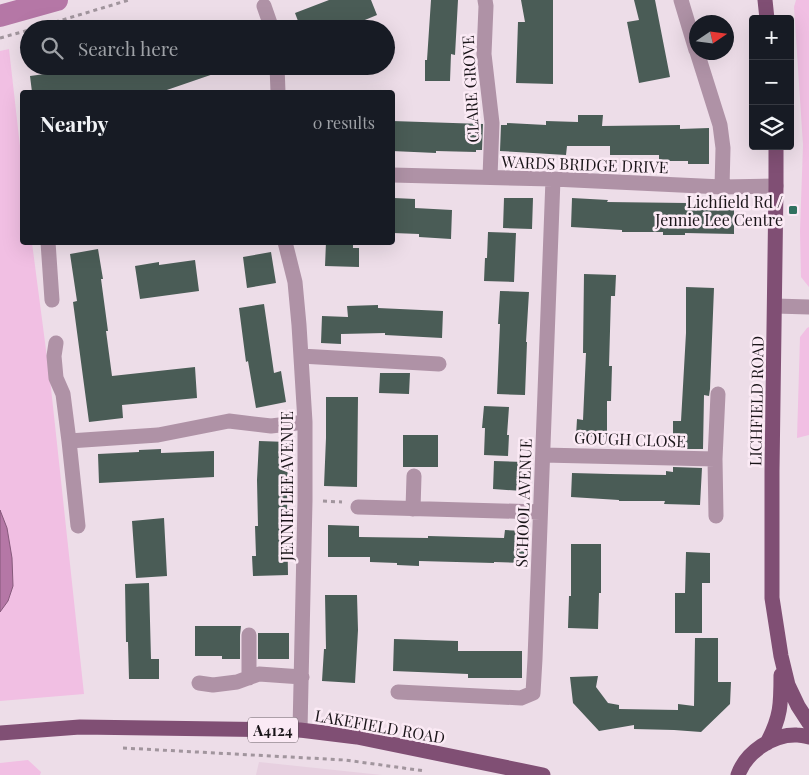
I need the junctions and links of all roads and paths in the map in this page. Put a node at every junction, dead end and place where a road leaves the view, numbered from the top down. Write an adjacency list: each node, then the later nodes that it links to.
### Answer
1 (129, 0): 7 (path)
2 (485, 0): 17 (street, CLARE GROVE)
3 (681, 0): 9 (street)
4 (765, 0): 6 (main road)
5 (264, 6): 8 (street)
6 (767, 15)
7 (61, 20)
8 (269, 20)
9 (689, 26)
10 (20, 32): 11 (path)
11 (0, 38)
12 (700, 60): 20 (street)
13 (277, 75): 14 (street)
14 (278, 90)
15 (776, 150): 19 (main road, LICHFIELD ROAD)
16 (395, 176): 17 (street, WARDS BRIDGE DRIVE)
17 (490, 178): 18 (street, WARDS BRIDGE DRIVE)
18 (553, 179): 20 (street, WARDS BRIDGE DRIVE); 32 (street, SCHOOL AVENUE)
19 (776, 186): 20 (street, WARDS BRIDGE DRIVE); 24 (main road, LICHFIELD ROAD)
20 (722, 187)
21 (53, 245): 23 (street)
22 (286, 245): 27 (street, JENNIE LEE AVENUE)
23 (52, 300)
24 (775, 306): 25 (street); 42 (main road, LICHFIELD ROAD)
25 (809, 307)
26 (56, 343): 31 (street)
27 (301, 356): 28 (street); 30 (street, JENNIE LEE AVENUE)
28 (439, 364)
29 (718, 394): 33 (street)
30 (305, 422): 31 (street); 35 (street, JENNIE LEE AVENUE)
31 (69, 440): 40 (street)
32 (543, 454): 33 (street, GOUGH CLOSE); 38 (street, SCHOOL AVENUE)
33 (715, 459): 39 (street)
34 (414, 476): 37 (street)
35 (305, 501): 36 (path); 43 (street, JENNIE LEE AVENUE)
36 (358, 507): 37 (street)
37 (413, 509): 38 (street)
38 (540, 512): 46 (street, SCHOOL AVENUE)
39 (716, 516)
40 (78, 526)
41 (249, 635): 44 (street)
42 (781, 656): 47 (main road, LICHFIELD ROAD); 51 (main road, LICHFIELD ROAD)
43 (302, 676): 44 (street); 48 (street, JENNIE LEE AVENUE)
44 (249, 678): 45 (street)
45 (199, 683)
46 (398, 692)
47 (809, 723)
48 (300, 730): 49 (main road, LAKEFIELD ROAD / A4124); 54 (main road, LAKEFIELD ROAD / A4124)
49 (0, 732)
50 (809, 737): 51 (main road)
51 (767, 743): 55 (main road)
52 (120, 748): 53 (path)
53 (431, 772)
54 (543, 775)
55 (738, 775)

